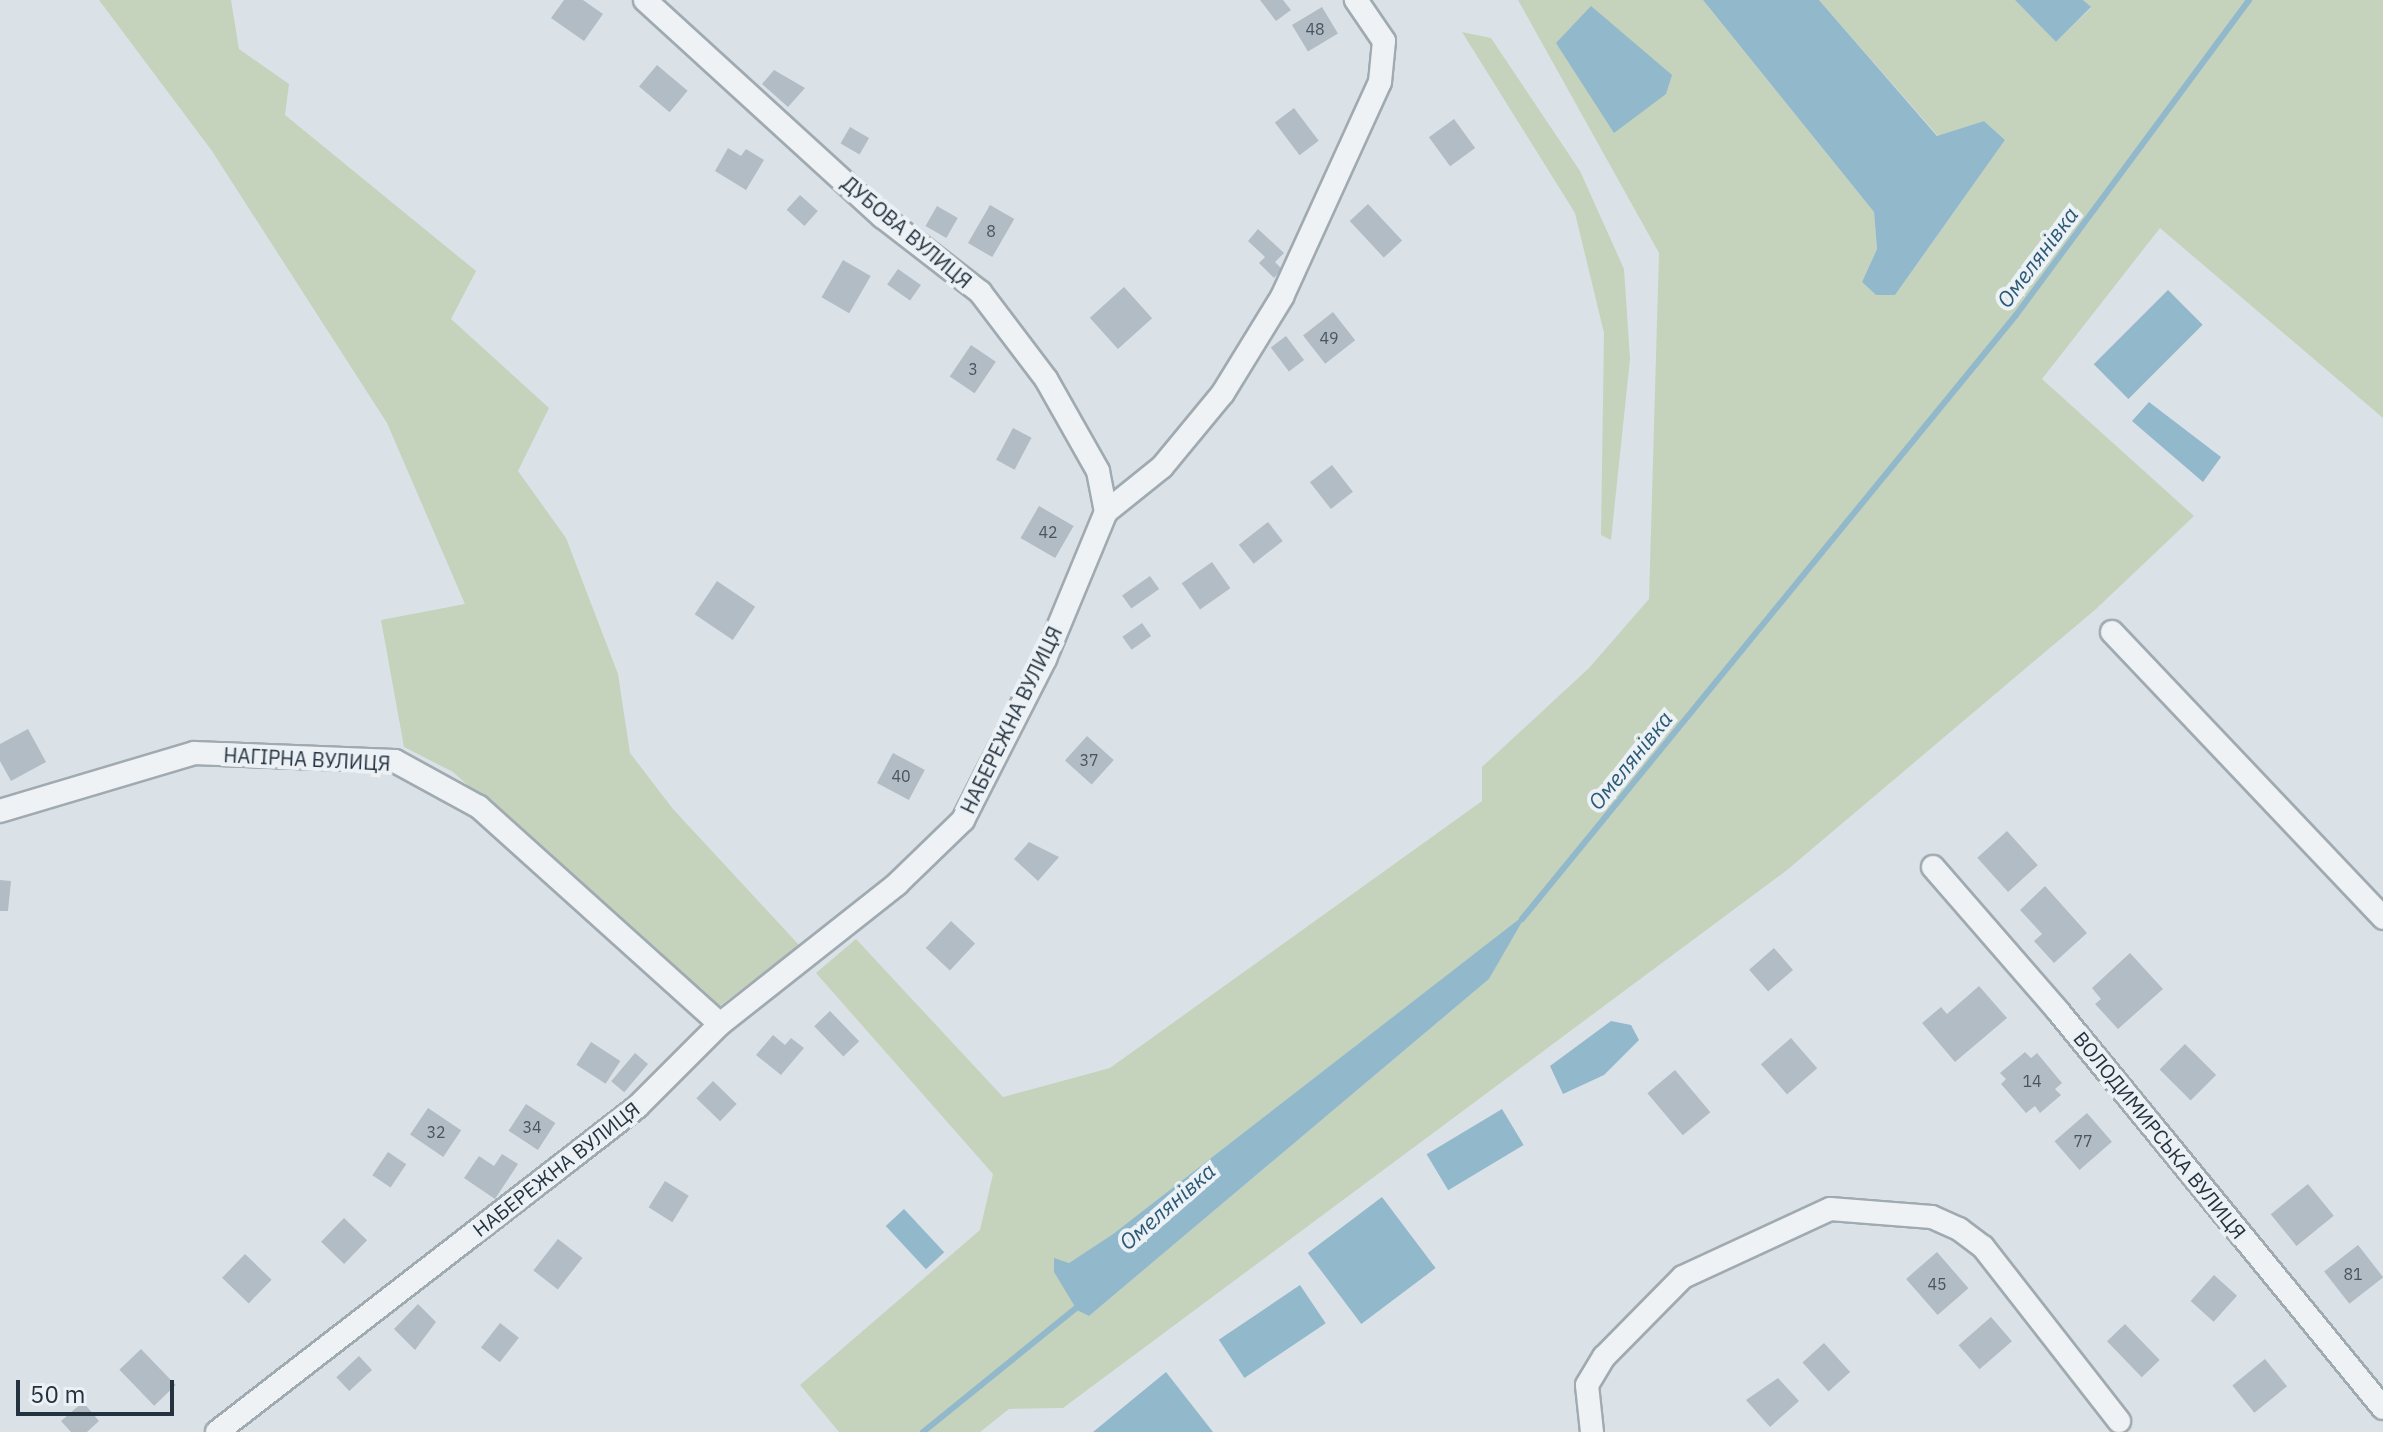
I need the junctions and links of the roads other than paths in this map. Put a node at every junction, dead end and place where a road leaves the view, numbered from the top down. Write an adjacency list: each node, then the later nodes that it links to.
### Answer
1 (645, 0): 3 (street, ДУБОВА ВУЛИЦЯ)
2 (1356, 0): 3 (street, НАБЕРЕЖНА ВУЛИЦЯ)
3 (1106, 512): 8 (street, НАБЕРЕЖНА ВУЛИЦЯ)
4 (2112, 632): 7 (street)
5 (0, 811): 8 (street, НАГІРНА ВУЛИЦЯ)
6 (1933, 867): 9 (street, ВОЛОДИМИРСЬКА ВУЛИЦЯ)
7 (2383, 918)
8 (720, 1024): 11 (street, НАБЕРЕЖНА ВУЛИЦЯ)
9 (2383, 1408)
10 (2119, 1428): 12 (street)
11 (217, 1432)
12 (1592, 1432)

